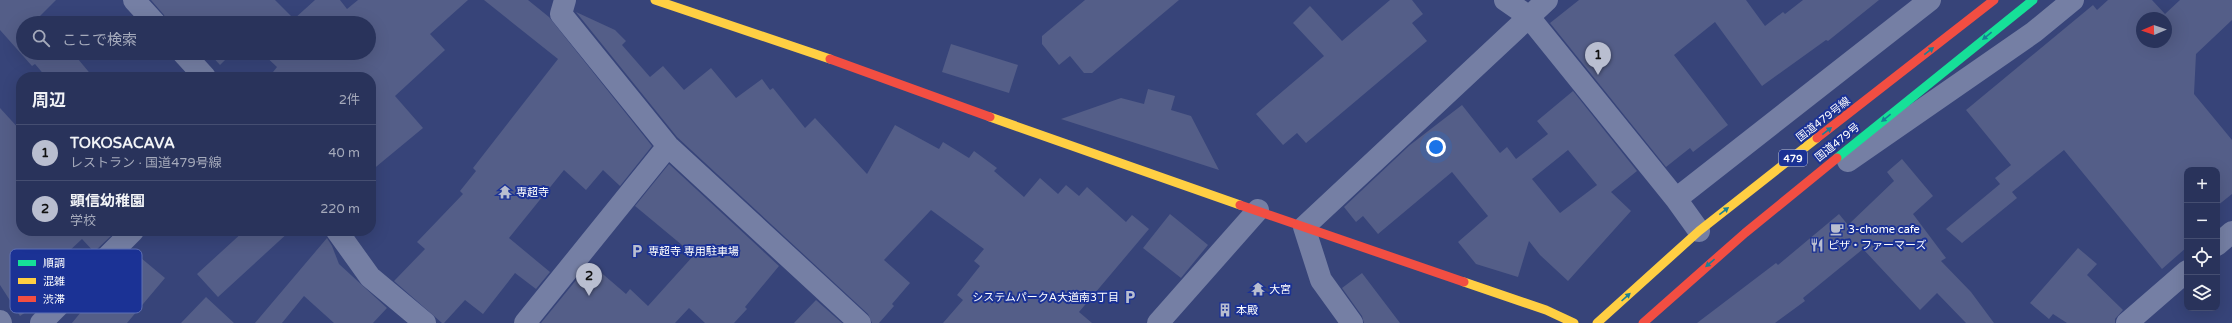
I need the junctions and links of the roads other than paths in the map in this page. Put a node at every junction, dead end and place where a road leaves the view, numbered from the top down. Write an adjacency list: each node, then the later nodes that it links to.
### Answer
1 (134, 0): 10 (street)
2 (565, 0): 14 (street)
3 (655, 0): 16 (main road)
4 (1505, 0): 11 (street)
5 (1547, 0): 11 (street)
6 (1930, 0): 15 (street)
7 (1994, 0): 18 (main road, 国道479号線 / 479, one-way to 7)
8 (2033, 0): 20 (main road, 国道479号 / 479, one-way to 20)
9 (2073, 0): 20 (street)
10 (149, 16)
11 (1528, 16): 15 (street); 17 (street)
12 (189, 60): 13 (street)
13 (200, 72)
14 (668, 146): 29 (street); 30 (street)
15 (1676, 199): 18 (street)
16 (1258, 210): 17 (main road); 31 (street)
17 (1304, 227): 32 (street); 33 (main road)
18 (1699, 231): 34 (main road, 国道479号線 / 479, one-way to 18)
19 (2232, 232): 23 (street)
20 (1745, 233): 35 (main road, 国道479号 / 479, one-way to 35)
21 (128, 236): 24 (street)
22 (341, 236): 28 (street)
23 (2220, 242)
24 (115, 249)
25 (2184, 274): 36 (street)
26 (52, 313): 27 (street)
27 (42, 323)
28 (425, 323)
29 (525, 323)
30 (860, 323)
31 (1158, 323)
32 (1352, 323)
33 (1574, 323)
34 (1598, 323)
35 (1643, 323)
36 (2127, 323)

